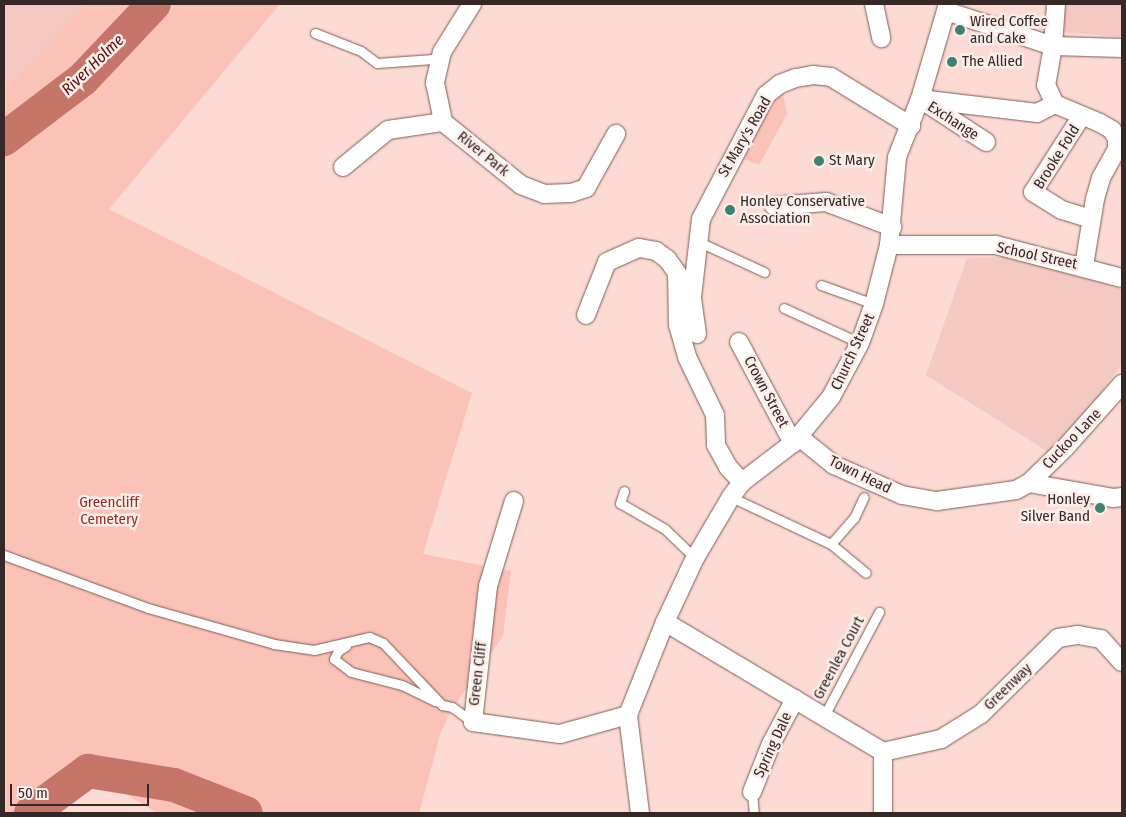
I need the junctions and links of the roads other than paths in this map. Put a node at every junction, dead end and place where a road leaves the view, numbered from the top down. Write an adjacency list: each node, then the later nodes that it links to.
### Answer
1 (472, 4): 9 (street, River Park)
2 (874, 4): 6 (street)
3 (1056, 4): 7 (street)
4 (947, 7): 7 (street); 10 (street, Church Street)
5 (315, 33): 9 (lane)
6 (881, 38)
7 (1054, 46): 8 (street); 11 (street)
8 (1122, 48)
9 (442, 52): 13 (street, River Park)
10 (920, 99): 11 (street); 14 (street, Church Street); 17 (street, Exchange)
11 (1054, 104): 12 (street)
12 (1081, 117): 15 (street); 20 (street, Brooke Fold)
13 (443, 122): 16 (street, River Park); 18 (street)
14 (911, 126): 21 (street, Church Street); 22 (street, St Mary's Road)
15 (1118, 130): 20 (street)
16 (616, 134)
17 (986, 142)
18 (343, 167)
19 (774, 206): 21 (street)
20 (1092, 219): 24 (street)
21 (892, 227): 23 (street, Church Street)
22 (698, 241): 25 (lane); 31 (street, St Mary's Road)
23 (889, 245): 24 (street, School Street); 28 (street, Church Street)
24 (1084, 266): 26 (street, School Street)
25 (764, 272)
26 (1122, 278)
27 (821, 284): 28 (lane)
28 (874, 304): 33 (street, Church Street)
29 (784, 308): 33 (lane)
30 (586, 315): 36 (street)
31 (697, 334)
32 (739, 342): 35 (street, Crown Street)
33 (860, 343): 35 (street, Church Street)
34 (1122, 384): 37 (street, Cuckoo Lane)
35 (796, 440): 36 (street, Church Street); 37 (street, Town Head)
36 (742, 482): 40 (street, Church Street)
37 (1023, 487): 39 (street, Town Head)
38 (624, 491): 45 (lane)
39 (1122, 496)
40 (731, 497): 43 (lane); 45 (street, Church Street)
41 (864, 497): 43 (lane)
42 (514, 501): 55 (street, Green Cliff)
43 (831, 544): 46 (lane)
44 (4, 555): 49 (lane)
45 (695, 558): 48 (street, Church Street)
46 (866, 573)
47 (878, 612): 54 (lane, Greenlea Court)
48 (665, 622): 51 (street); 53 (street)
49 (353, 642): 52 (lane); 52 (lane)
50 (1122, 662): 56 (street, Greenway)
51 (795, 699): 54 (street); 57 (street, Spring Dale)
52 (442, 705): 55 (lane)
53 (628, 716): 55 (street, Green Cliff); 58 (street)
54 (824, 716): 56 (street)
55 (473, 722)
56 (883, 752): 60 (street)
57 (752, 792): 59 (lane)
58 (640, 813)
59 (754, 813)
60 (883, 813)

